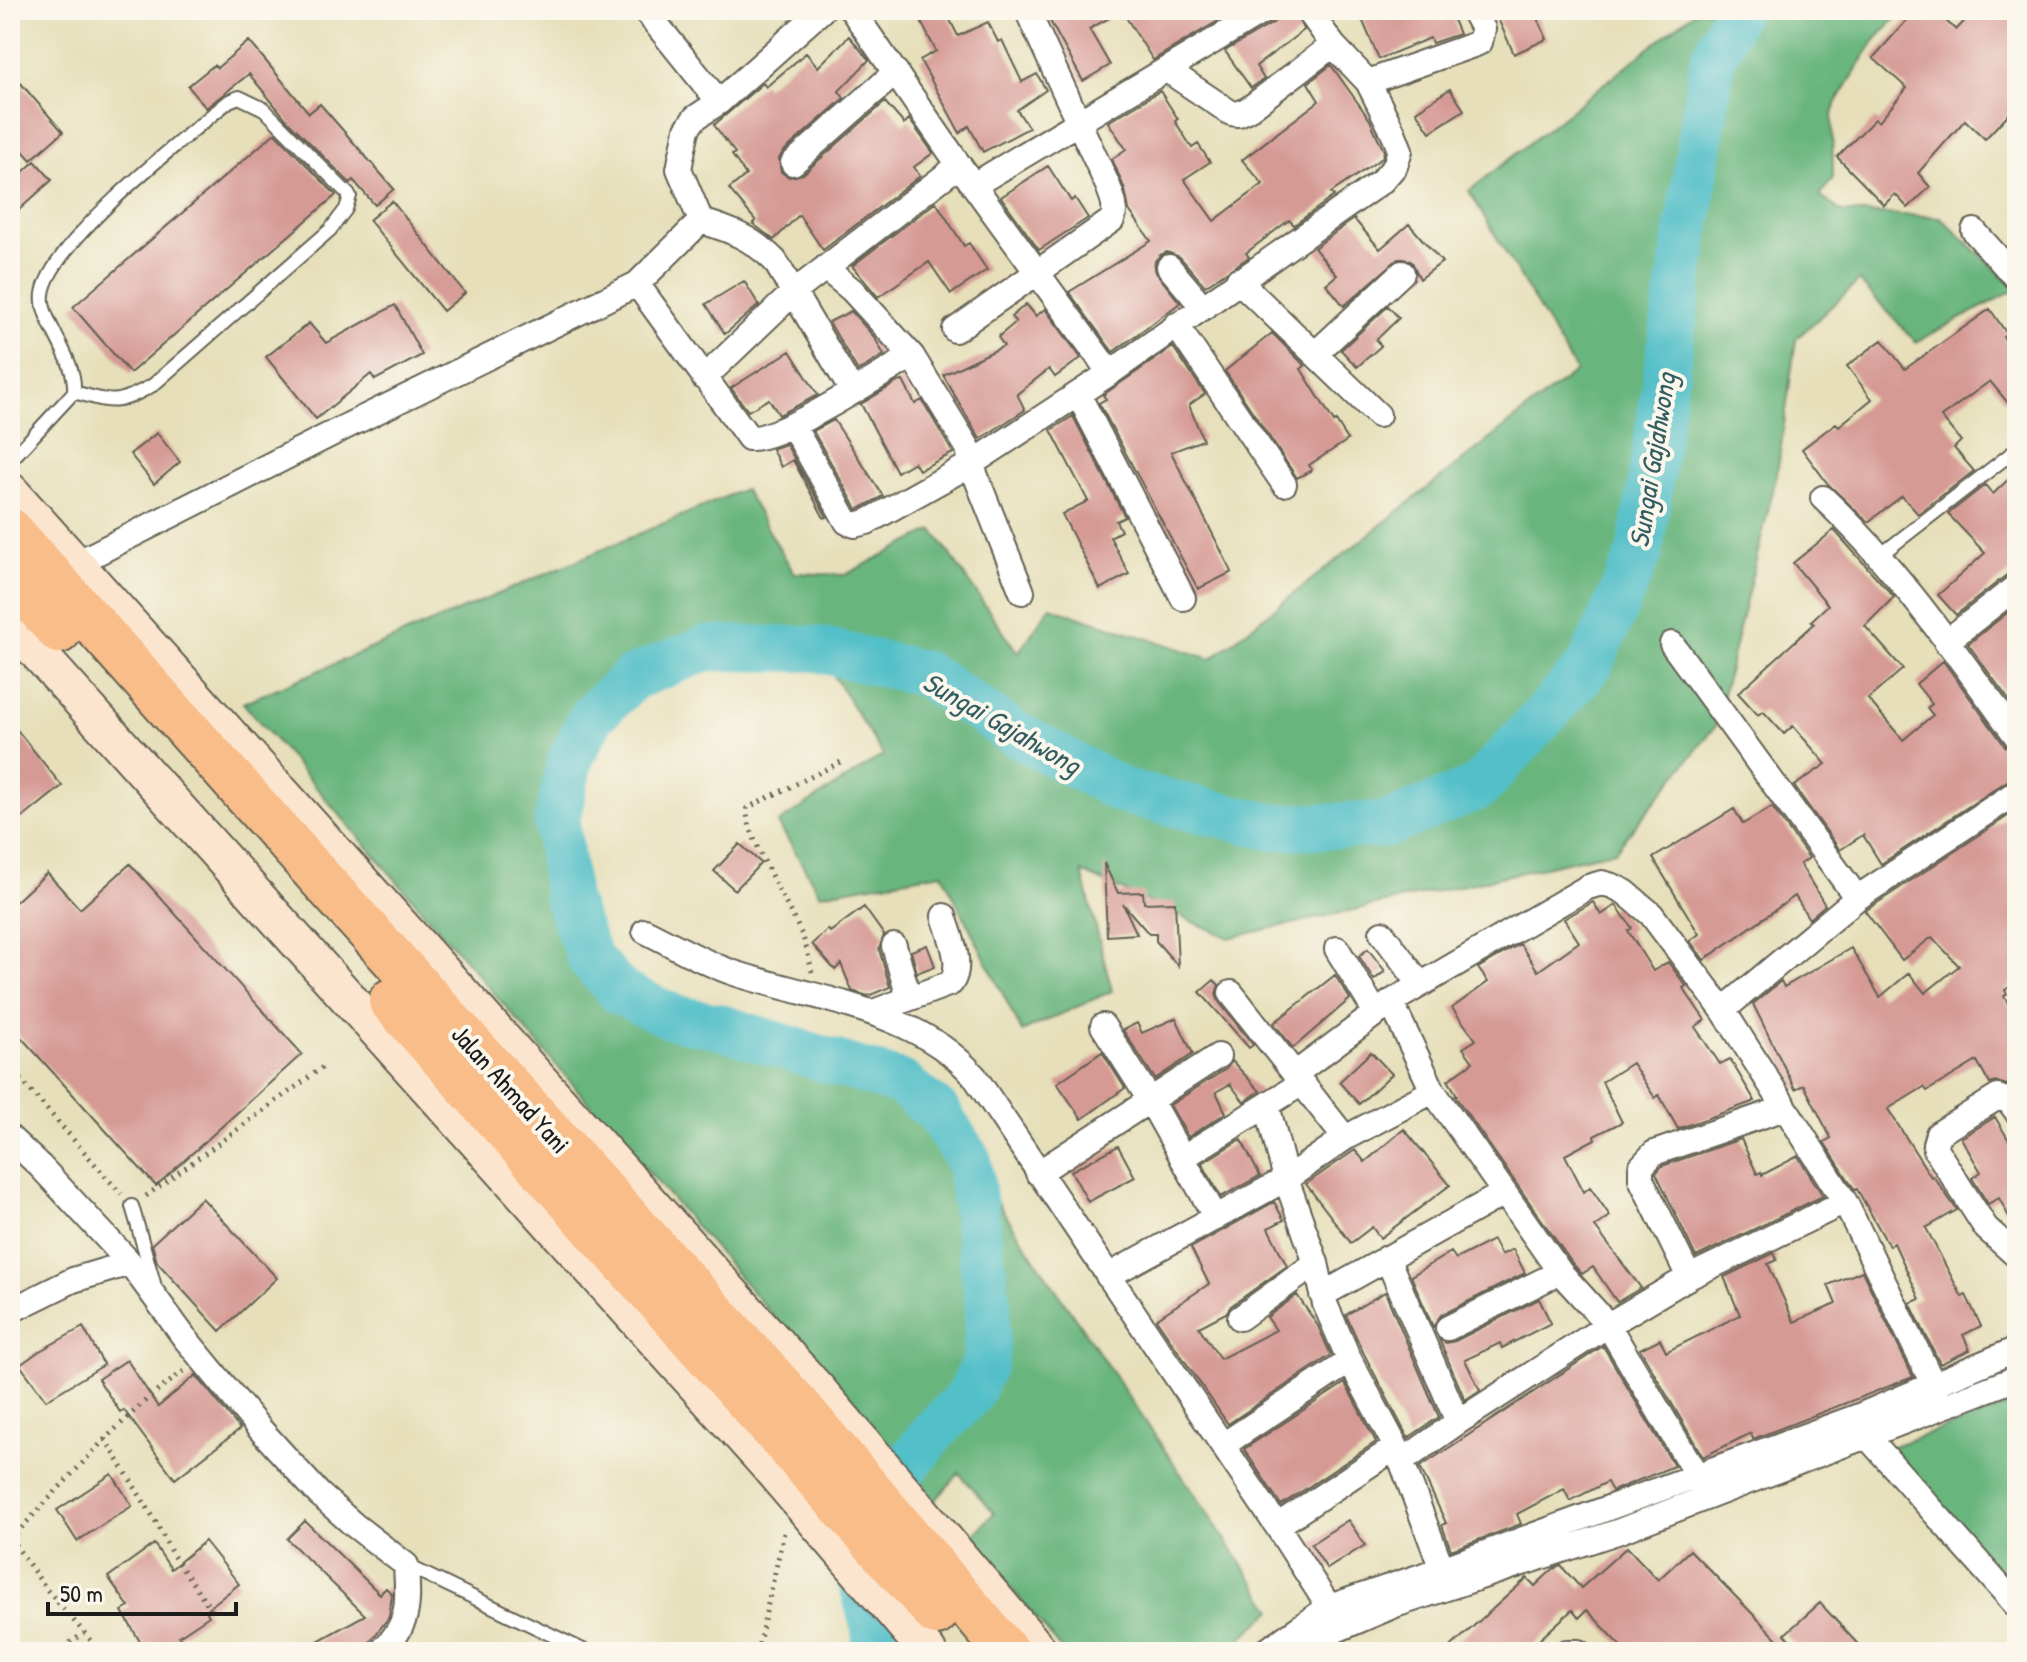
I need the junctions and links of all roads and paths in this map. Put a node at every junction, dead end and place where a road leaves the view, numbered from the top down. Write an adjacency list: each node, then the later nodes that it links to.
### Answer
1 (645, 10): 12 (street)
2 (822, 10): 12 (street)
3 (852, 10): 10 (street)
4 (1027, 10): 13 (street)
5 (1308, 10): 8 (street)
6 (1473, 10): 11 (street)
7 (1250, 14): 9 (street)
8 (1333, 45): 9 (street); 11 (street)
9 (1167, 70): 13 (street)
10 (896, 72): 14 (street); 15 (street)
11 (1368, 82): 23 (street)
12 (719, 102): 16 (street)
13 (1079, 124): 15 (street); 20 (street)
14 (793, 163)
15 (967, 175): 19 (street); 20 (street)
16 (701, 221): 24 (street); 25 (street)
17 (1974, 231): 22 (street)
18 (1169, 267): 26 (street)
19 (825, 268): 25 (street); 30 (street)
20 (1037, 271): 28 (street); 31 (street)
21 (1402, 273): 29 (street)
22 (2017, 279)
23 (1238, 280): 26 (street); 29 (street)
24 (637, 284): 32 (street); 46 (street)
25 (794, 292): 32 (street); 33 (street)
26 (1202, 306): 27 (street)
27 (1176, 325): 31 (street); 41 (street)
28 (955, 330)
29 (1315, 354): 36 (street)
30 (912, 356): 33 (street); 40 (street)
31 (1110, 373): 35 (street)
32 (704, 378): 37 (street)
33 (852, 391): 37 (street)
34 (74, 392): 34 (lane); 39 (lane)
35 (1078, 394): 40 (street); 50 (street)
36 (1378, 415)
37 (793, 426): 40 (street)
38 (2017, 449): 45 (lane)
39 (10, 461)
40 (971, 464): 49 (street)
41 (1284, 484)
42 (10, 491): 46 (street)
43 (1823, 498): 45 (street)
44 (10, 530): 55 (highway, Jalan Ahmad Yani)
45 (1879, 556): 52 (street)
46 (75, 564): 55 (street)
47 (10, 577): 55 (highway, Jalan Ahmad Yani)
48 (2017, 586): 52 (street)
49 (1022, 592)
50 (1183, 598)
51 (10, 622): 55 (street)
52 (1946, 642): 54 (street)
53 (1672, 644): 59 (street)
54 (2017, 737)
55 (180, 746): 58 (highway, Jalan Ahmad Yani); 58 (street)
56 (841, 762): 67 (path)
57 (2017, 792): 59 (street)
58 (312, 892): 112 (highway, Jalan Ahmad Yani); 112 (street)
59 (1857, 898): 70 (street)
60 (944, 916): 68 (street)
61 (645, 931): 67 (street)
62 (1382, 933): 65 (street)
63 (894, 946): 68 (street)
64 (1337, 949): 69 (street)
65 (1420, 984): 69 (street); 70 (street)
66 (1231, 993): 76 (street)
67 (819, 997): 71 (street)
68 (909, 998): 71 (street)
69 (1384, 1008): 76 (street); 77 (street)
70 (1723, 1010): 80 (street)
71 (873, 1012): 85 (street)
72 (1103, 1026): 78 (street)
73 (1218, 1056): 78 (street)
74 (10, 1067): 89 (path)
75 (323, 1067): 89 (path)
76 (1298, 1078): 79 (street); 83 (street)
77 (1433, 1091): 83 (street); 87 (street)
78 (1150, 1100): 84 (street); 85 (street)
79 (1267, 1105): 84 (street); 86 (street)
80 (1785, 1108): 88 (street); 97 (street)
81 (2017, 1112): 91 (street)
82 (10, 1138): 93 (street)
83 (1345, 1138): 86 (street)
84 (1182, 1158): 90 (street)
85 (1038, 1173): 96 (street)
86 (1286, 1179): 90 (street); 94 (street)
87 (1504, 1193): 92 (street); 95 (street)
88 (1845, 1202): 97 (street); 108 (street)
89 (132, 1206): 99 (lane)
90 (1216, 1218): 96 (street)
91 (2017, 1256)
92 (1387, 1258): 98 (street); 109 (street)
93 (130, 1263): 99 (street); 100 (street)
94 (1316, 1263): 98 (street); 101 (street)
95 (1560, 1272): 102 (street); 103 (street)
96 (1108, 1276): 113 (street)
97 (1689, 1277): 102 (street)
98 (1322, 1295): 106 (street)
99 (160, 1306): 105 (street)
100 (10, 1311)
101 (1240, 1318)
102 (1608, 1325): 109 (street); 115 (street)
103 (1448, 1328)
104 (2017, 1349): 108 (street)
105 (202, 1357): 111 (path); 119 (street)
106 (1350, 1361): 113 (street); 114 (street)
107 (2017, 1378): 108 (street)
108 (1936, 1395): 110 (street)
109 (1458, 1422): 114 (street)
110 (1862, 1425): 115 (street); 121 (street)
111 (105, 1439): 118 (path); 123 (path)
112 (806, 1441): 125 (highway, Jalan Ahmad Yani); 125 (street)
113 (1223, 1445): 116 (street)
114 (1398, 1455): 116 (street); 120 (street)
115 (1703, 1486): 120 (street); 132 (street)
116 (1277, 1526): 122 (street)
117 (785, 1527): 130 (path)
118 (10, 1538): 124 (path)
119 (406, 1565): 128 (street); 129 (lane)
120 (1442, 1569): 122 (street)
121 (2017, 1606)
122 (1329, 1607): 131 (street)
123 (215, 1615)
124 (84, 1633): 126 (path); 127 (path)
125 (979, 1634)
126 (57, 1652)
127 (101, 1652)
128 (381, 1652)
129 (587, 1652)
130 (757, 1652)
131 (1265, 1652)
132 (1301, 1652)
133 (1567, 1652): 134 (street)
134 (1578, 1652)

